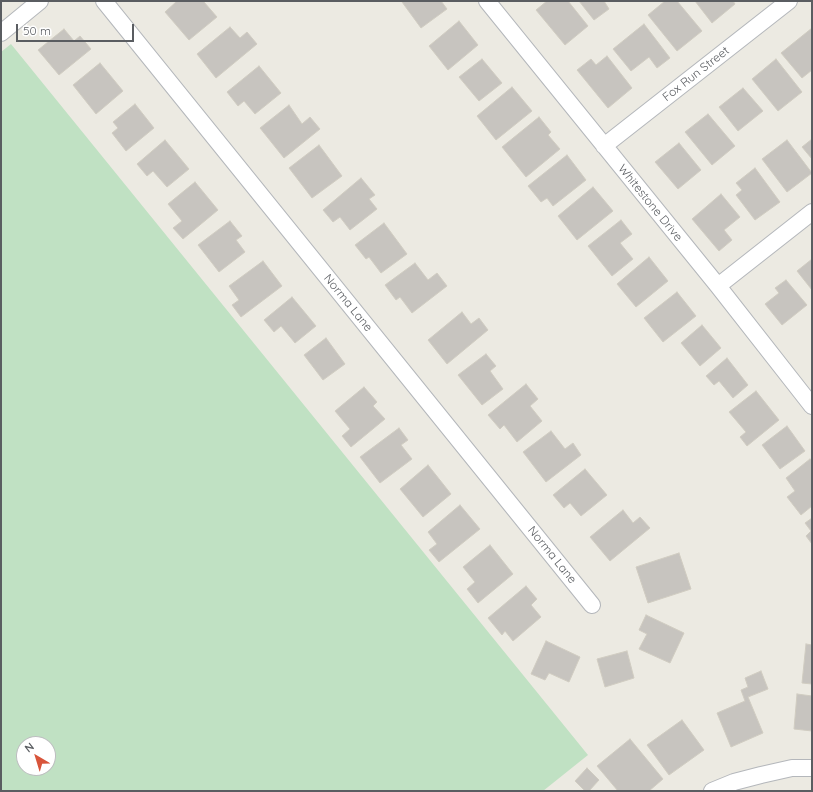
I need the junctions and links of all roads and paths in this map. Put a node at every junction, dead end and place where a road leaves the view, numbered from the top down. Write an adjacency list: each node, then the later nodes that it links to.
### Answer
1 (40, 1): 5 (street)
2 (104, 1): 10 (street, Norma Lane)
3 (487, 1): 6 (street, Whitestone Drive)
4 (789, 1): 6 (street, Fox Run Street)
5 (1, 33)
6 (604, 146): 8 (street, Whitestone Drive)
7 (812, 212): 8 (street)
8 (718, 286): 9 (street, Whitestone Drive)
9 (812, 406)
10 (592, 605)
11 (812, 768): 12 (street)
12 (712, 791)

